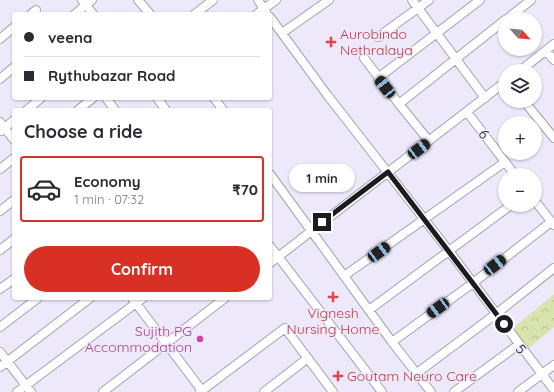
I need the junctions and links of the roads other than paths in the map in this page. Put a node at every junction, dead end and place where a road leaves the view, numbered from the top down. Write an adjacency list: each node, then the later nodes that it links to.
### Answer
1 (138, 0): 15 (street)
2 (213, 0): 16 (street)
3 (258, 0): 12 (street)
4 (276, 0): 12 (street)
5 (329, 0): 21 (street)
6 (412, 0): 11 (street)
7 (429, 0): 11 (street)
8 (480, 0): 22 (street)
9 (531, 0): 17 (street)
10 (87, 1): 13 (street); 14 (street)
11 (418, 8): 22 (street); 23 (street)
12 (266, 11)
13 (77, 12)
14 (92, 12)
15 (148, 12)
16 (198, 12)
17 (516, 12)
18 (272, 20): 21 (street, 5)
19 (498, 26): 28 (street)
20 (12, 30): 24 (street)
21 (282, 33): 52 (street, 5)
22 (436, 34): 28 (street); 32 (street)
23 (378, 37)
24 (0, 39)
25 (554, 44): 26 (street)
26 (546, 50): 29 (street); 30 (street)
27 (364, 58): 32 (street)
28 (456, 59): 35 (street); 38 (street)
29 (554, 60)
30 (529, 64)
31 (12, 69): 33 (street)
32 (378, 78): 38 (street)
33 (0, 79)
34 (498, 88): 35 (street)
35 (485, 98): 42 (street)
36 (39, 100): 39 (street)
37 (90, 100): 40 (street)
38 (399, 104): 47 (street)
39 (29, 108)
40 (80, 108)
41 (530, 108): 46 (street)
42 (467, 112): 47 (street); 49 (street, 6)
43 (12, 121): 44 (street)
44 (2, 127): 45 (street)
45 (12, 138)
46 (554, 138)
47 (429, 141): 52 (street)
48 (12, 160): 51 (street)
49 (505, 162): 50 (street, 6); 58 (street)
50 (510, 168)
51 (0, 169)
52 (388, 172): 58 (street, 5); 60 (street)
53 (272, 177): 60 (street)
54 (12, 202): 56 (street)
55 (542, 210): 59 (street)
56 (0, 211)
57 (502, 212): 64 (street)
58 (424, 219): 64 (street, 5); 68 (street)
59 (553, 223): 70 (street)
60 (311, 231): 65 (street); 68 (street)
61 (12, 241): 63 (street)
62 (272, 249): 65 (street)
63 (0, 250)
64 (449, 251): 70 (street, 5); 76 (street)
65 (278, 257): 66 (street); 96 (street)
66 (272, 262)
67 (554, 268): 77 (street)
68 (344, 276): 76 (street)
69 (12, 280): 71 (street)
70 (473, 283): 77 (street, 5); 79 (street)
71 (0, 289)
72 (35, 300): 78 (street)
73 (87, 300): 84 (street)
74 (222, 300): 80 (street)
75 (134, 301): 80 (street); 89 (street)
76 (369, 310): 79 (street)
77 (496, 314): 81 (street, 5); 87 (street)
78 (0, 327)
79 (392, 342): 87 (street)
80 (166, 343): 93 (street); 94 (street)
81 (518, 345): 88 (street, 5); 98 (street)
82 (0, 352): 84 (street)
83 (308, 358): 91 (street); 94 (street); 95 (street)
84 (7, 361): 86 (street); 89 (street)
85 (554, 365): 88 (street)
86 (0, 367)
87 (417, 373): 97 (street)
88 (542, 375): 90 (street, 5); 99 (street)
89 (29, 389): 92 (street)
90 (554, 390)
91 (332, 391)
92 (17, 392)
93 (103, 392)
94 (201, 392)
95 (264, 392)
96 (382, 392)
97 (432, 392)
98 (454, 392)
99 (518, 392)

